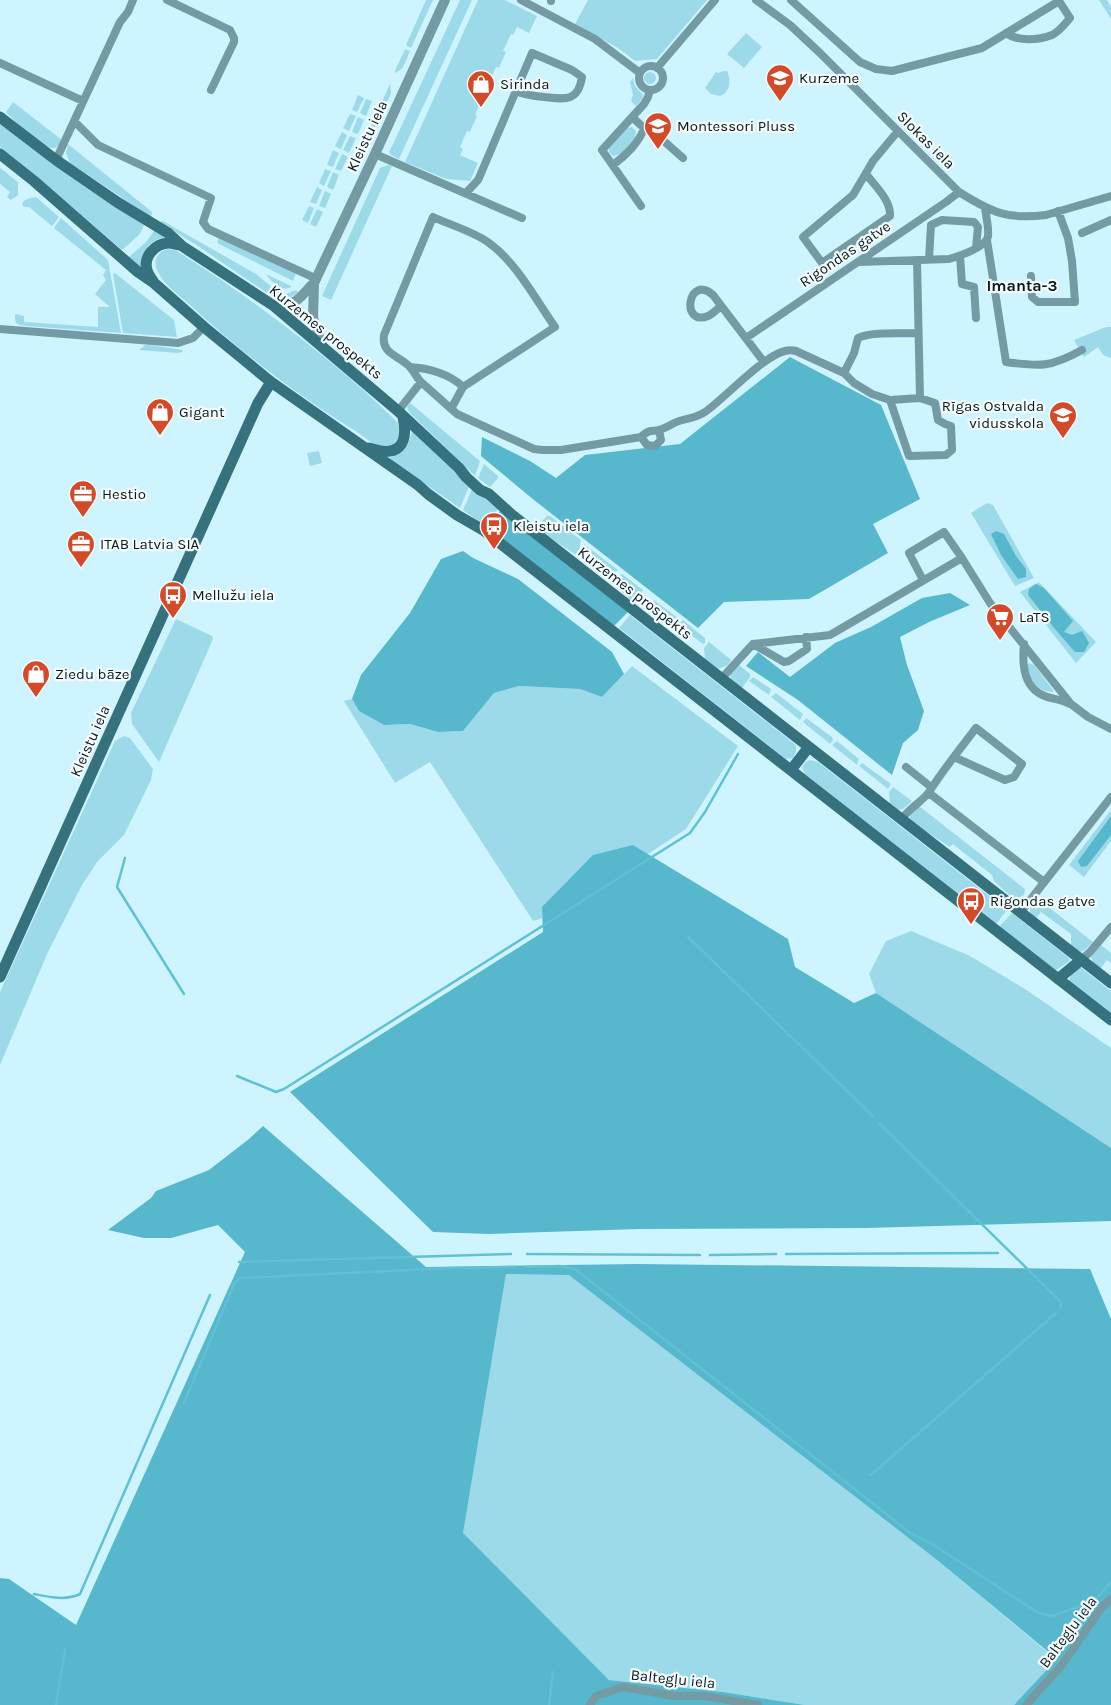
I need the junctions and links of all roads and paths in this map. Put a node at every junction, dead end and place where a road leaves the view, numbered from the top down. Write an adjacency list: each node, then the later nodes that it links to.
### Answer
1 (133, 0): 15 (street)
2 (167, 0): 12 (street)
3 (445, 0): 24 (street, Kleistu iela)
4 (521, 0): 11 (street)
5 (715, 0): 10 (street)
6 (756, 0): 20 (street, Slokas iela)
7 (792, 0): 8 (street)
8 (1006, 34): 8 (street)
9 (0, 63): 15 (street)
10 (657, 68): 11 (street); 13 (street)
11 (640, 72): 13 (street)
12 (212, 90)
13 (650, 90): 17 (street)
14 (516, 91): 14 (street); 30 (street)
15 (84, 101): 18 (street)
16 (0, 117): 26 (main road, Kurzemes prospekts)
17 (632, 117): 19 (street); 27 (street)
18 (74, 121): 26 (street); 46 (street)
19 (644, 128): 21 (street); 27 (street)
20 (898, 131): 28 (street); 29 (street, Slokas iela)
21 (657, 135)
22 (666, 142): 25 (street)
23 (0, 154): 47 (main road)
24 (376, 154): 30 (street); 46 (street, Kleistu iela)
25 (684, 158)
26 (56, 160): 39 (main road, Kurzemes prospekts)
27 (612, 165): 32 (street)
28 (866, 174): 28 (street)
29 (959, 192): 33 (street, Slokas iela); 44 (street, Rigondas gatve)
30 (466, 193): 35 (street)
31 (1111, 196): 34 (street, Slokas iela)
32 (641, 206)
33 (985, 208): 34 (street, Slokas iela); 38 (street)
34 (1058, 211): 45 (street)
35 (522, 218)
36 (1111, 220): 37 (street)
37 (1082, 233)
38 (987, 240): 40 (street); 56 (street)
39 (182, 246): 47 (main road); 48 (main road, Kurzemes prospekts)
40 (976, 248): 41 (street); 42 (street)
41 (960, 256): 42 (street); 50 (street)
42 (929, 259): 43 (street)
43 (917, 260): 44 (street); 53 (street)
44 (857, 262): 54 (street, Rigondas gatve)
45 (1031, 276)
46 (316, 281): 48 (street, Kleistu iela); 55 (street, Kleistu iela)
47 (154, 283): 51 (main road)
48 (274, 306): 55 (main road, Kurzemes prospekts)
49 (721, 306): 54 (street)
50 (976, 318)
51 (204, 327): 52 (street); 60 (main road)
52 (0, 329)
53 (918, 334): 59 (street); 63 (street)
54 (746, 338): 57 (street)
55 (322, 346): 66 (main road, Kurzemes prospekts)
56 (1082, 350)
57 (764, 362): 59 (street); 67 (street)
58 (410, 367): 61 (street); 62 (street); 62 (street)
59 (844, 373): 64 (street)
60 (271, 382): 69 (main road); 89 (main road, Kleistu iela)
61 (421, 382): 65 (street); 66 (street)
62 (463, 387): 65 (street)
63 (920, 398): 64 (street); 64 (street)
64 (890, 400)
65 (451, 409): 68 (street)
66 (400, 414): 69 (main road); 75 (main road, Kurzemes prospekts)
67 (659, 430): 68 (street); 68 (street)
68 (641, 437)
69 (365, 447): 81 (main road)
70 (962, 558): 71 (street); 71 (street); 74 (street)
71 (923, 580): 72 (street)
72 (806, 637): 73 (street); 73 (street)
73 (753, 644): 75 (street)
74 (1024, 644): 76 (street); 76 (street)
75 (721, 679): 78 (main road, Kurzemes prospekts)
76 (1071, 704): 77 (street)
77 (1111, 729)
78 (808, 748): 81 (main road); 84 (main road, Kurzemes prospekts)
79 (954, 757): 79 (street); 82 (street)
80 (906, 767): 82 (street)
81 (791, 770): 90 (main road)
82 (930, 790): 84 (street); 85 (street)
83 (1111, 796): 85 (street)
84 (900, 820): 86 (main road, Kurzemes prospekts)
85 (1044, 882): 86 (street)
86 (1020, 912): 88 (main road, Kurzemes prospekts)
87 (1110, 931): 88 (street)
88 (1080, 960): 90 (main road); 91 (main road, Kurzemes prospekts)
89 (0, 977)
90 (1058, 979): 92 (main road)
91 (1111, 983)
92 (1111, 1020)
93 (1111, 1599): 96 (street, Baltegļu iela)
94 (590, 1705): 95 (street, Baltegļu iela)
95 (758, 1705)
96 (1026, 1705)

